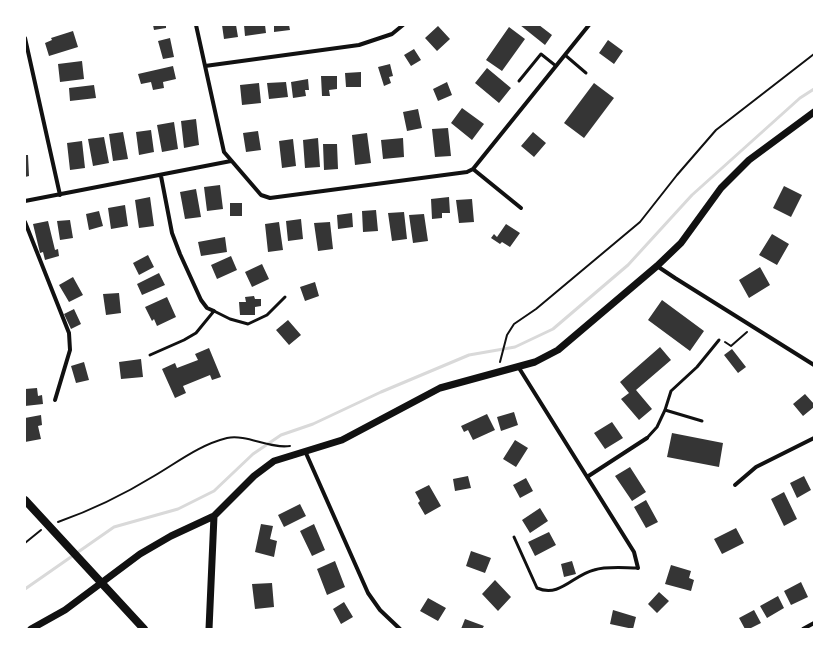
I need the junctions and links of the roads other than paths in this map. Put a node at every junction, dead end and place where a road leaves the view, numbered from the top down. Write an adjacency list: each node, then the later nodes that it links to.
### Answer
1 (196, 25): 6 (street)
2 (403, 25): 6 (street)
3 (589, 25): 5 (street)
4 (25, 38): 14 (street)
5 (565, 55): 7 (street); 8 (lane)
6 (205, 66): 11 (street)
7 (556, 66): 9 (lane); 12 (street)
8 (586, 73)
9 (519, 81)
10 (814, 112): 18 (street)
11 (231, 161): 12 (street); 13 (street)
12 (473, 168): 16 (street)
13 (161, 176): 14 (street); 20 (street)
14 (60, 195): 15 (street)
15 (25, 202)
16 (521, 208)
17 (25, 222): 25 (street)
18 (658, 266): 23 (street); 24 (street)
19 (285, 297): 20 (lane)
20 (214, 311): 22 (lane)
21 (719, 340): 26 (lane)
22 (150, 355)
23 (814, 364)
24 (519, 368): 30 (street); 31 (street)
25 (55, 400)
26 (665, 410): 27 (lane); 28 (lane)
27 (702, 421)
28 (647, 438): 31 (street)
29 (814, 438): 32 (street)
30 (305, 451): 34 (street); 41 (street)
31 (587, 477): 36 (street)
32 (735, 485)
33 (25, 500): 39 (main road)
34 (214, 516): 38 (street); 40 (street)
35 (514, 537): 36 (lane)
36 (638, 568)
37 (814, 623): 42 (street)
38 (31, 629)
39 (144, 629)
40 (209, 629)
41 (400, 629)
42 (803, 629)

